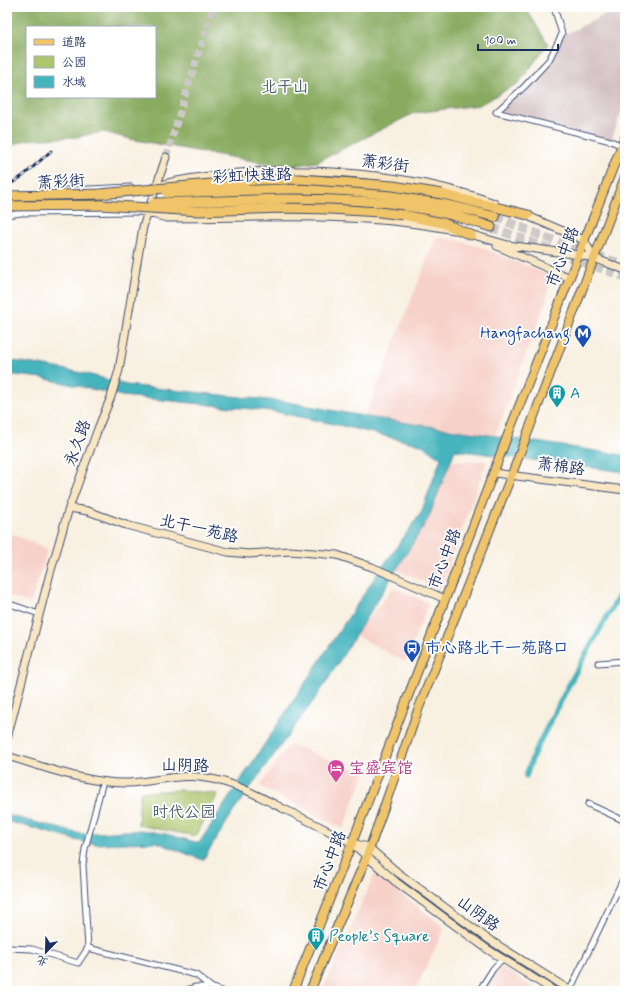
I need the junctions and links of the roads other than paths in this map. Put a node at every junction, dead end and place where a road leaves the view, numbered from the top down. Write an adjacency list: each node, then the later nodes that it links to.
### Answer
1 (554, 7): 3 (street)
2 (625, 137): 3 (main road, 市心中路)
3 (622, 146): 19 (main road, 市心中路)
4 (166, 157): 6 (main road, 永久路)
5 (625, 177): 21 (main road, 市心中路)
6 (156, 187): 9 (main road, 萧彩街); 10 (street); 13 (main road, 永久路); 15 (main road, 萧彩街)
7 (98, 194): 8 (highway, 彩虹快速路, bridge); 15 (highway, bridge); 16 (highway, 彩虹快速路, bridge)
8 (7, 196)
9 (28, 198)
10 (7, 205): 11 (highway, 彩虹快速路, bridge)
11 (99, 205): 17 (highway, 彩虹快速路, bridge); 18 (highway, bridge)
12 (28, 209): 13 (main road, 萧彩街)
13 (148, 212): 14 (street); 18 (main road, 萧彩街); 27 (main road, 永久路)
14 (7, 215)
15 (528, 215): 19 (main road, 萧彩街)
16 (496, 217)
17 (491, 227)
18 (471, 235): 20 (main road, 萧彩街); 23 (main road, 萧彩街)
19 (584, 240): 20 (main road, 市心中路); 21 (main road)
20 (579, 255): 21 (main road, 萧彩街); 23 (main road, 市心中路)
21 (594, 258): 22 (main road, 萧彩街); 25 (main road, 市心中路)
22 (625, 270)
23 (570, 278): 24 (main road, 市心中路)
24 (494, 473): 25 (main road, 萧棉路); 28 (main road, 市心中路)
25 (512, 474): 26 (main road, 萧棉路); 39 (main road, 市心中路)
26 (625, 490)
27 (69, 508): 28 (main road, 北干一苑路); 30 (main road, 永久路)
28 (445, 599): 38 (main road, 市心中路)
29 (7, 603): 30 (street)
30 (39, 614): 33 (main road, 永久路)
31 (625, 661): 32 (street)
32 (598, 663)
33 (7, 738)
34 (7, 756): 35 (main road, 山阴路)
35 (103, 781): 38 (main road, 山阴路); 42 (street)
36 (588, 804): 37 (street)
37 (625, 821)
38 (352, 843): 39 (main road, 山阴路); 47 (main road, 市心中路)
39 (368, 852): 43 (main road, 山阴路); 48 (main road, 市心中路); 51 (main road, 山阴路)
40 (625, 875): 51 (street)
41 (7, 948): 42 (street)
42 (88, 948): 44 (street)
43 (502, 959): 49 (street); 50 (main road, 山阴路)
44 (211, 987): 45 (street); 46 (street)
45 (184, 991)
46 (221, 991)
47 (294, 991)
48 (310, 991)
49 (479, 991)
50 (554, 991)
51 (571, 991)

